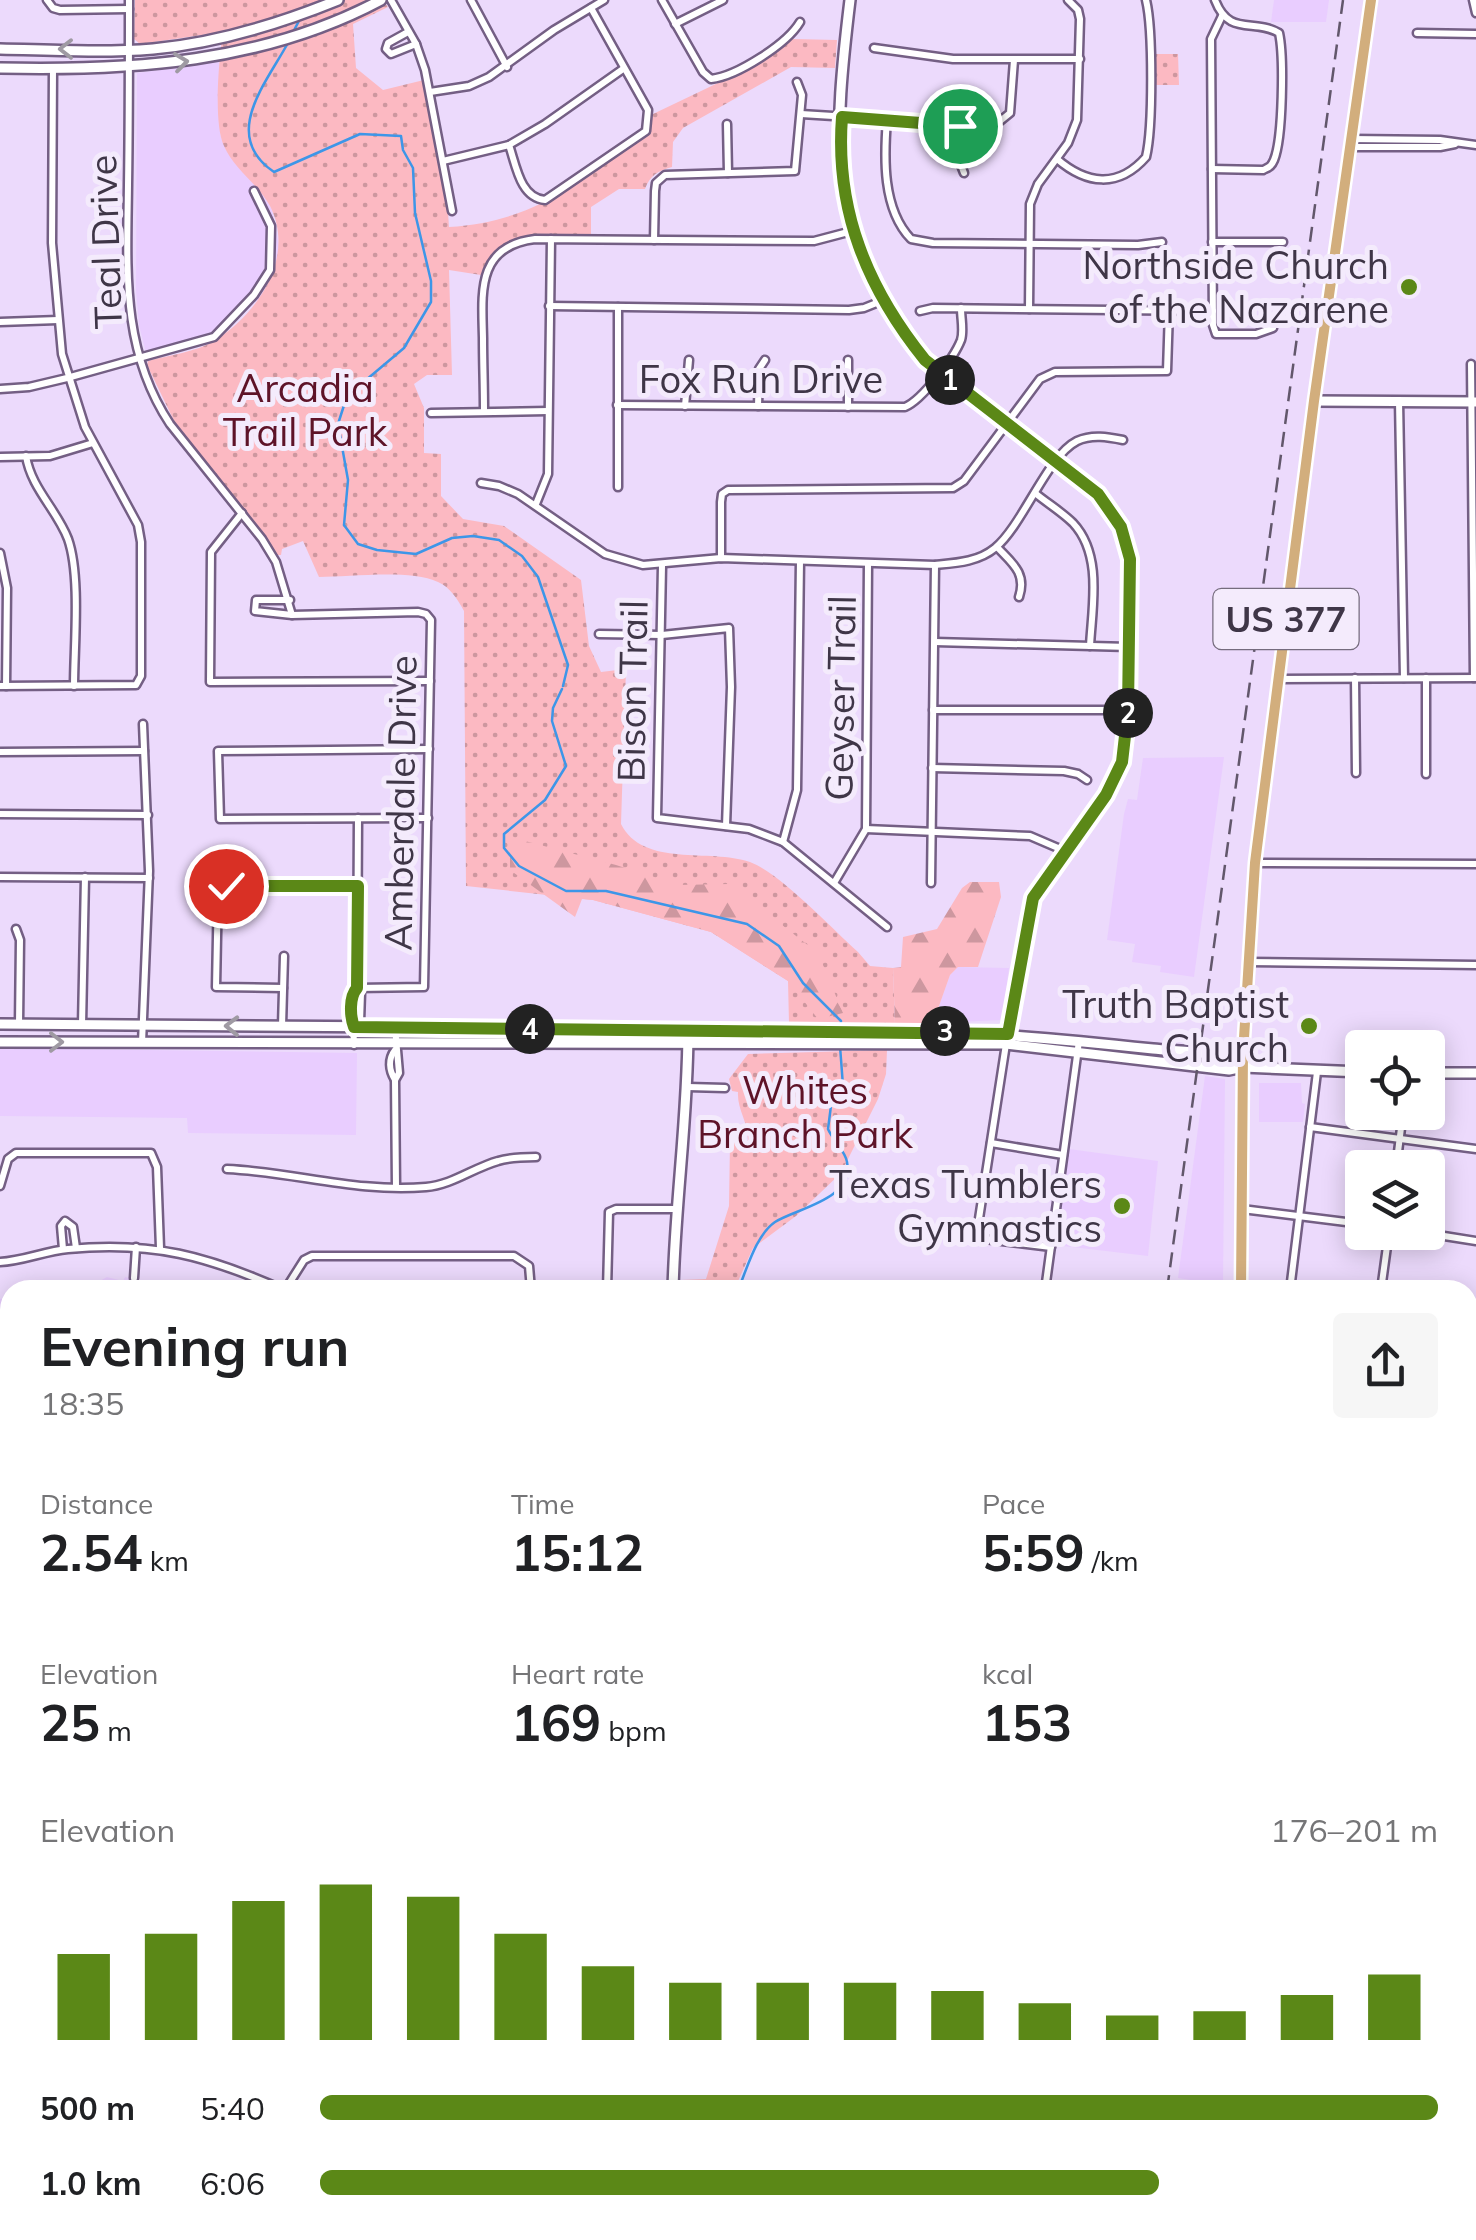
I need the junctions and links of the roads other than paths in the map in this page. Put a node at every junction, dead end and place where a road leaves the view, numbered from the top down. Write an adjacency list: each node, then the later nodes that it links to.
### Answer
1 (338, 0): 27 (main road)
2 (381, 0): 30 (main road, one-way to 2)
3 (391, 0): 21 (street)
4 (471, 0): 31 (street)
5 (604, 0): 16 (street)
6 (662, 0): 20 (street)
7 (723, 0): 20 (street)
8 (850, 0): 38 (main road)
9 (1068, 0): 28 (street)
10 (1146, 0): 45 (street)
11 (1214, 0): 18 (street)
12 (1371, 0): 42 (main road, US 377)
13 (1473, 0): 17 (street)
14 (49, 3): 15 (street)
15 (129, 5): 27 (street, Teal Drive)
16 (592, 8): 31 (street); 34 (street)
17 (1476, 13)
18 (1222, 16): 47 (street); 47 (street)
19 (800, 22): 20 (street)
20 (676, 24)
21 (408, 32): 24 (street); 24 (street)
22 (1418, 33): 23 (street)
23 (1476, 34)
24 (416, 44): 36 (street)
25 (874, 48): 29 (street)
26 (0, 50): 27 (main road, one-way to 26)
27 (130, 50): 30 (street, Teal Drive)
28 (1080, 59): 29 (street); 45 (street)
29 (1014, 60): 41 (street)
30 (130, 66): 33 (main road); 70 (street, Teal Drive)
31 (507, 66): 36 (street)
32 (0, 68): 33 (main road)
33 (52, 68): 67 (street)
34 (623, 68): 43 (street); 43 (street)
35 (797, 82): 37 (street)
36 (430, 92): 46 (street)
37 (801, 114): 38 (street); 48 (street)
38 (842, 117): 39 (street); 52 (main road)
39 (886, 119): 41 (street); 58 (street)
40 (727, 124): 48 (street)
41 (960, 126): 49 (street)
42 (1351, 143): 44 (street); 78 (main road, US 377)
43 (509, 145): 46 (street)
44 (1476, 145)
45 (1056, 158): 58 (street)
46 (443, 162): 51 (street)
47 (1212, 169): 56 (street)
48 (728, 173): 54 (street)
49 (964, 173)
50 (254, 190): 70 (street)
51 (452, 212)
52 (852, 231): 54 (street); 59 (main road)
53 (551, 239): 54 (street); 60 (street); 85 (street)
54 (654, 240)
55 (1162, 242): 58 (street)
56 (1212, 242): 57 (street); 66 (street)
57 (1283, 242)
58 (1029, 244): 63 (street)
59 (884, 300): 61 (street); 75 (main road)
60 (549, 306): 61 (street); 86 (street)
61 (618, 307): 81 (street)
62 (961, 308): 63 (street); 65 (street); 75 (street, Fox Run Drive)
63 (1029, 309): 64 (street)
64 (1169, 310): 66 (street); 88 (street)
65 (920, 311)
66 (1213, 311): 69 (street)
67 (58, 320): 68 (street); 76 (street)
68 (0, 322)
69 (1273, 328)
70 (138, 359): 76 (street); 98 (street, Teal Drive)
71 (689, 360): 82 (street)
72 (766, 360): 83 (street)
73 (848, 360): 84 (street)
74 (1471, 364): 80 (street)
75 (939, 371): 84 (street, Fox Run Drive); 88 (main road)
76 (67, 378): 77 (street); 90 (street)
77 (0, 389)
78 (1314, 400): 79 (main road); 119 (main road, US 377)
79 (1399, 401): 80 (main road); 116 (street)
80 (1473, 402): 106 (street)
81 (616, 405): 82 (street, Fox Run Drive); 95 (street)
82 (686, 406): 83 (street, Fox Run Drive)
83 (758, 406): 84 (street, Fox Run Drive)
84 (848, 407)
85 (484, 410): 86 (street); 87 (street)
86 (548, 412): 97 (street)
87 (431, 413)
88 (1008, 424): 93 (main road); 101 (street)
89 (1123, 440): 93 (street)
90 (93, 442): 91 (street); 122 (street)
91 (26, 456): 92 (street); 122 (street)
92 (0, 457)
93 (1056, 462): 96 (street); 114 (main road)
94 (481, 483): 97 (street)
95 (618, 487)
96 (1035, 493): 99 (street); 113 (street)
97 (536, 504): 105 (street)
98 (242, 514): 108 (street, Teal Drive); 120 (street)
99 (997, 547): 104 (street); 107 (street)
100 (0, 553): 121 (street)
101 (721, 558): 102 (street); 105 (street)
102 (800, 561): 103 (street); 140 (street)
103 (868, 564): 104 (street); 138 (street, Geyser Trail)
104 (932, 565): 112 (street)
105 (662, 566): 111 (street, Bison Trail)
106 (1474, 570): 118 (street)
107 (1018, 597)
108 (290, 600): 109 (street, Teal Drive); 109 (street)
109 (292, 614): 120 (street, Amberdale Drive)
110 (599, 634): 111 (street)
111 (662, 635): 137 (street, Bison Trail); 137 (street)
112 (934, 642): 113 (street); 123 (street)
113 (1090, 646): 114 (street)
114 (1130, 648): 124 (main road)
115 (1355, 678): 116 (street); 119 (street); 130 (street)
116 (1404, 678): 117 (street)
117 (1426, 678): 118 (street); 131 (street)
118 (1475, 678)
119 (1278, 679): 142 (main road, US 377)
120 (430, 681): 126 (street, Amberdale Drive)
121 (3, 686): 122 (street)
122 (74, 686)
123 (933, 710): 124 (street); 129 (street)
124 (1128, 710): 141 (main road)
125 (143, 724): 127 (street)
126 (429, 749): 135 (street); 136 (street, Amberdale Drive)
127 (144, 751): 128 (street); 134 (street)
128 (0, 752)
129 (932, 768): 132 (street); 139 (street)
130 (1356, 773)
131 (1426, 774)
132 (1088, 780)
133 (0, 814): 134 (street)
134 (148, 814): 146 (street)
135 (358, 818): 136 (street); 149 (street)
136 (428, 818): 156 (street, Amberdale Drive)
137 (726, 826): 140 (street)
138 (866, 829): 139 (street); 147 (street, Geyser Trail)
139 (932, 832): 141 (street); 148 (street)
140 (783, 842): 147 (street)
141 (1065, 851): 166 (main road)
142 (1255, 863): 143 (street); 153 (main road, US 377)
143 (1476, 864)
144 (0, 877): 145 (street)
145 (85, 877): 146 (street); 159 (street)
146 (149, 878): 160 (street)
147 (834, 883): 150 (street)
148 (931, 883)
149 (358, 886): 155 (street); 156 (street)
150 (887, 927)
151 (16, 928): 158 (street)
152 (284, 956): 155 (street)
153 (1247, 962): 154 (street); 174 (main road, US 377)
154 (1476, 965)
155 (283, 988): 161 (street)
156 (357, 988): 162 (street)
157 (0, 1024): 158 (main road)
158 (19, 1024): 159 (main road)
159 (82, 1024): 160 (main road)
160 (146, 1025): 161 (main road, one-way to 160); 168 (street)
161 (282, 1026): 162 (main road)
162 (354, 1027): 163 (main road); 169 (street)
163 (395, 1027): 164 (main road); 172 (street)
164 (688, 1030): 165 (main road); 170 (main road)
165 (734, 1030): 166 (main road); 171 (main road)
166 (1007, 1039): 171 (main road); 173 (main road); 184 (street)
167 (0, 1042): 168 (main road, one-way to 168)
168 (142, 1043): 169 (main road)
169 (354, 1044): 172 (main road)
170 (688, 1046): 171 (main road); 172 (main road); 179 (main road)
171 (734, 1046)
172 (395, 1047): 193 (street)
173 (1078, 1047): 174 (main road); 187 (street)
174 (1243, 1067): 175 (main road); 195 (main road, US 377)
175 (1318, 1072): 176 (main road); 181 (street)
176 (1345, 1072)
177 (1445, 1073): 178 (main road)
178 (1476, 1073)
179 (688, 1087): 180 (street); 194 (main road)
180 (725, 1088)
181 (1310, 1126): 183 (street); 196 (street)
182 (1400, 1130): 183 (street)
183 (1399, 1138): 185 (street); 186 (street)
184 (992, 1144): 187 (street); 200 (street)
185 (1398, 1150)
186 (1476, 1150)
187 (1064, 1155): 200 (street)
188 (536, 1157): 191 (street)
189 (470, 1158): 191 (street)
190 (227, 1169): 193 (street)
191 (476, 1170): 193 (street)
192 (0, 1186): 203 (street)
193 (396, 1187)
194 (675, 1209): 211 (street); 212 (main road)
195 (1241, 1209): 196 (street); 214 (main road, US 377)
196 (1300, 1216): 197 (street); 215 (street)
197 (1345, 1222)
198 (1445, 1236): 199 (street)
199 (1476, 1241)
200 (1051, 1246): 213 (street)
201 (76, 1248): 202 (street); 204 (street); 204 (street)
202 (136, 1248): 203 (street); 207 (street)
203 (160, 1248): 208 (street)
204 (63, 1249): 206 (street)
205 (1387, 1250): 216 (street)
206 (0, 1262)
207 (134, 1278)
208 (259, 1280)
209 (291, 1280): 210 (street)
210 (531, 1280)
211 (607, 1280)
212 (672, 1280)
213 (1046, 1280)
214 (1241, 1280)
215 (1291, 1280)
216 (1382, 1280)

